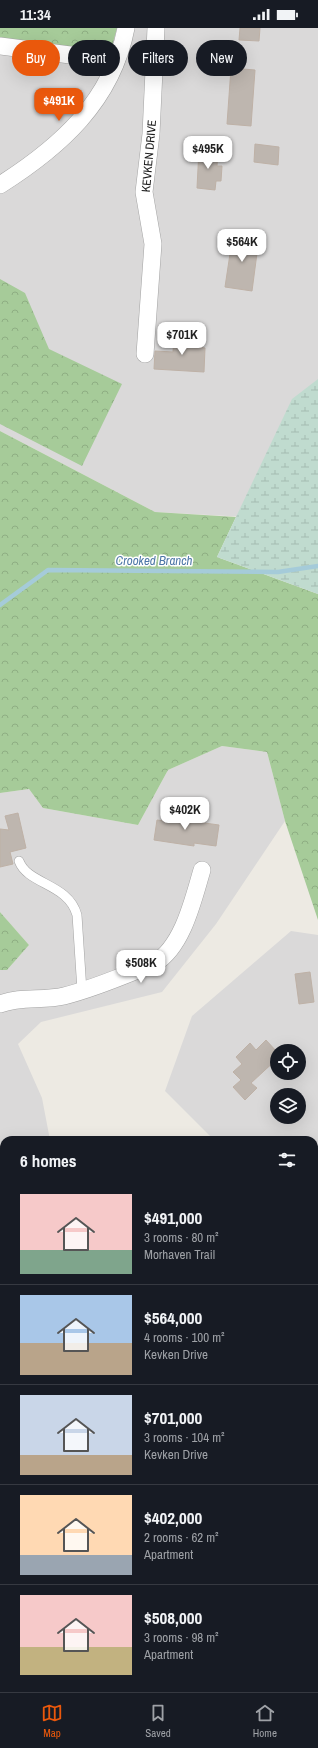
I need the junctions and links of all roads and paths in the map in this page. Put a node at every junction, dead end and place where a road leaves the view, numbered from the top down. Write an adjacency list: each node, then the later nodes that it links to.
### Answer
1 (126, 28): 4 (street)
2 (156, 28): 8 (street, KEVKEN DRIVE)
3 (0, 46): 5 (street)
4 (120, 48)
5 (68, 55)
6 (109, 76): 7 (street)
7 (0, 185)
8 (145, 354)
9 (19, 861): 11 (lane)
10 (202, 870): 11 (street)
11 (82, 991): 12 (street)
12 (0, 1004)

